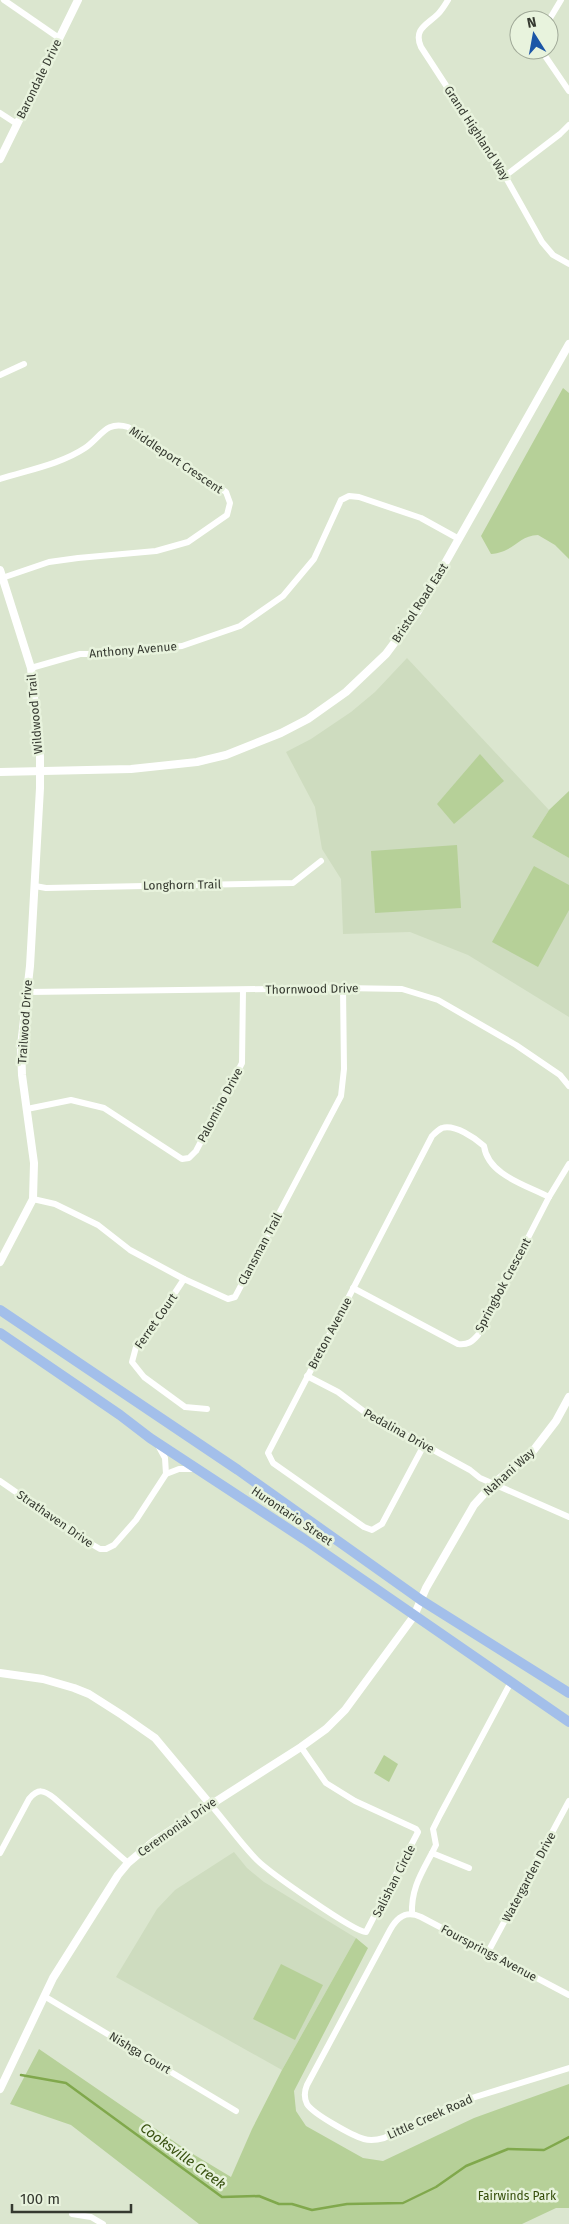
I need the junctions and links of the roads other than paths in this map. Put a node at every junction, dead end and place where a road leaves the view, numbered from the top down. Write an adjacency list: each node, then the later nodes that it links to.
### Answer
1 (4, 0): 4 (street)
2 (78, 0): 4 (street, Barondale Drive)
3 (448, 0): 11 (street, Grand Highland Way)
4 (59, 38): 8 (street, Barondale Drive)
5 (548, 60): 6 (street)
6 (569, 91)
7 (0, 113): 8 (street)
8 (17, 124): 10 (street, Barondale Drive)
9 (569, 124): 11 (street)
10 (0, 159)
11 (505, 176): 12 (street, Grand Highland Way)
12 (569, 264)
13 (569, 344): 17 (street, Bristol Road East)
14 (24, 364): 15 (street)
15 (0, 374)
16 (0, 479): 18 (street, Middleport Crescent)
17 (459, 539): 19 (street, Anthony Avenue); 21 (street, Bristol Road East)
18 (1, 574): 19 (street, Wildwood Trail)
19 (31, 668): 21 (street, Wildwood Trail)
20 (0, 772): 21 (street, Bristol Road East)
21 (40, 772): 23 (street, Trailwood Drive)
22 (321, 861): 23 (street, Longhorn Trail)
23 (35, 886): 26 (street, Trailwood Drive)
24 (343, 988): 25 (street, Thornwood Drive); 27 (street, Thornwood Drive); 33 (street, Clansman Trail)
25 (243, 990): 26 (street, Thornwood Drive); 28 (street, Palomino Drive)
26 (28, 992): 28 (street, Trailwood Drive)
27 (569, 1086)
28 (27, 1109): 31 (street, Trailwood Drive)
29 (569, 1164): 30 (street, Springbok Crescent)
30 (549, 1197): 34 (street, Springbok Crescent); 34 (street, Breton Avenue)
31 (33, 1199): 32 (street, Trailwood Drive); 33 (street, Clansman Trail)
32 (0, 1262)
33 (184, 1279): 39 (street, Ferret Court)
34 (353, 1288): 37 (street, Breton Avenue)
35 (0, 1310): 47 (main road, Hurontario Street)
36 (0, 1333): 40 (main road, Hurontario Street)
37 (307, 1376): 41 (street, Pedalina Drive); 41 (street, Breton Avenue)
38 (569, 1397): 45 (street, Nahani Way)
39 (207, 1409)
40 (150, 1438): 42 (main road, Hurontario Street); 43 (street)
41 (424, 1445): 45 (street, Pedalina Drive)
42 (200, 1470): 43 (street); 48 (main road, Hurontario Street)
43 (166, 1474): 44 (street, Strathaven Drive)
44 (0, 1481)
45 (493, 1484): 46 (street, Pedalina Drive); 47 (street, Nahani Way)
46 (569, 1517)
47 (421, 1600): 48 (street, Nahani Way); 51 (main road, Hurontario Street)
48 (414, 1616): 50 (main road, Hurontario Street); 53 (street, Ceremonial Drive)
49 (0, 1672): 55 (street)
50 (511, 1682): 52 (main road, Hurontario Street); 57 (street)
51 (569, 1694)
52 (569, 1722)
53 (301, 1747): 55 (street, Ceremonial Drive); 55 (street, Salishan Circle)
54 (569, 1801): 61 (street, Watergarden Drive)
55 (210, 1804): 58 (street, Ceremonial Drive)
56 (0, 1853): 58 (street)
57 (432, 1853): 59 (street); 60 (street)
58 (128, 1863): 63 (street, Ceremonial Drive)
59 (469, 1868)
60 (410, 1914): 61 (street, Foursprings Avenue); 64 (street, Little Creek Road)
61 (488, 1952): 62 (street, Foursprings Avenue)
62 (569, 1995)
63 (44, 1996): 65 (street, Ceremonial Drive); 66 (street, Nishga Court)
64 (569, 2068)
65 (0, 2089)
66 (236, 2111)
67 (72, 2214): 68 (street)
68 (103, 2224)

